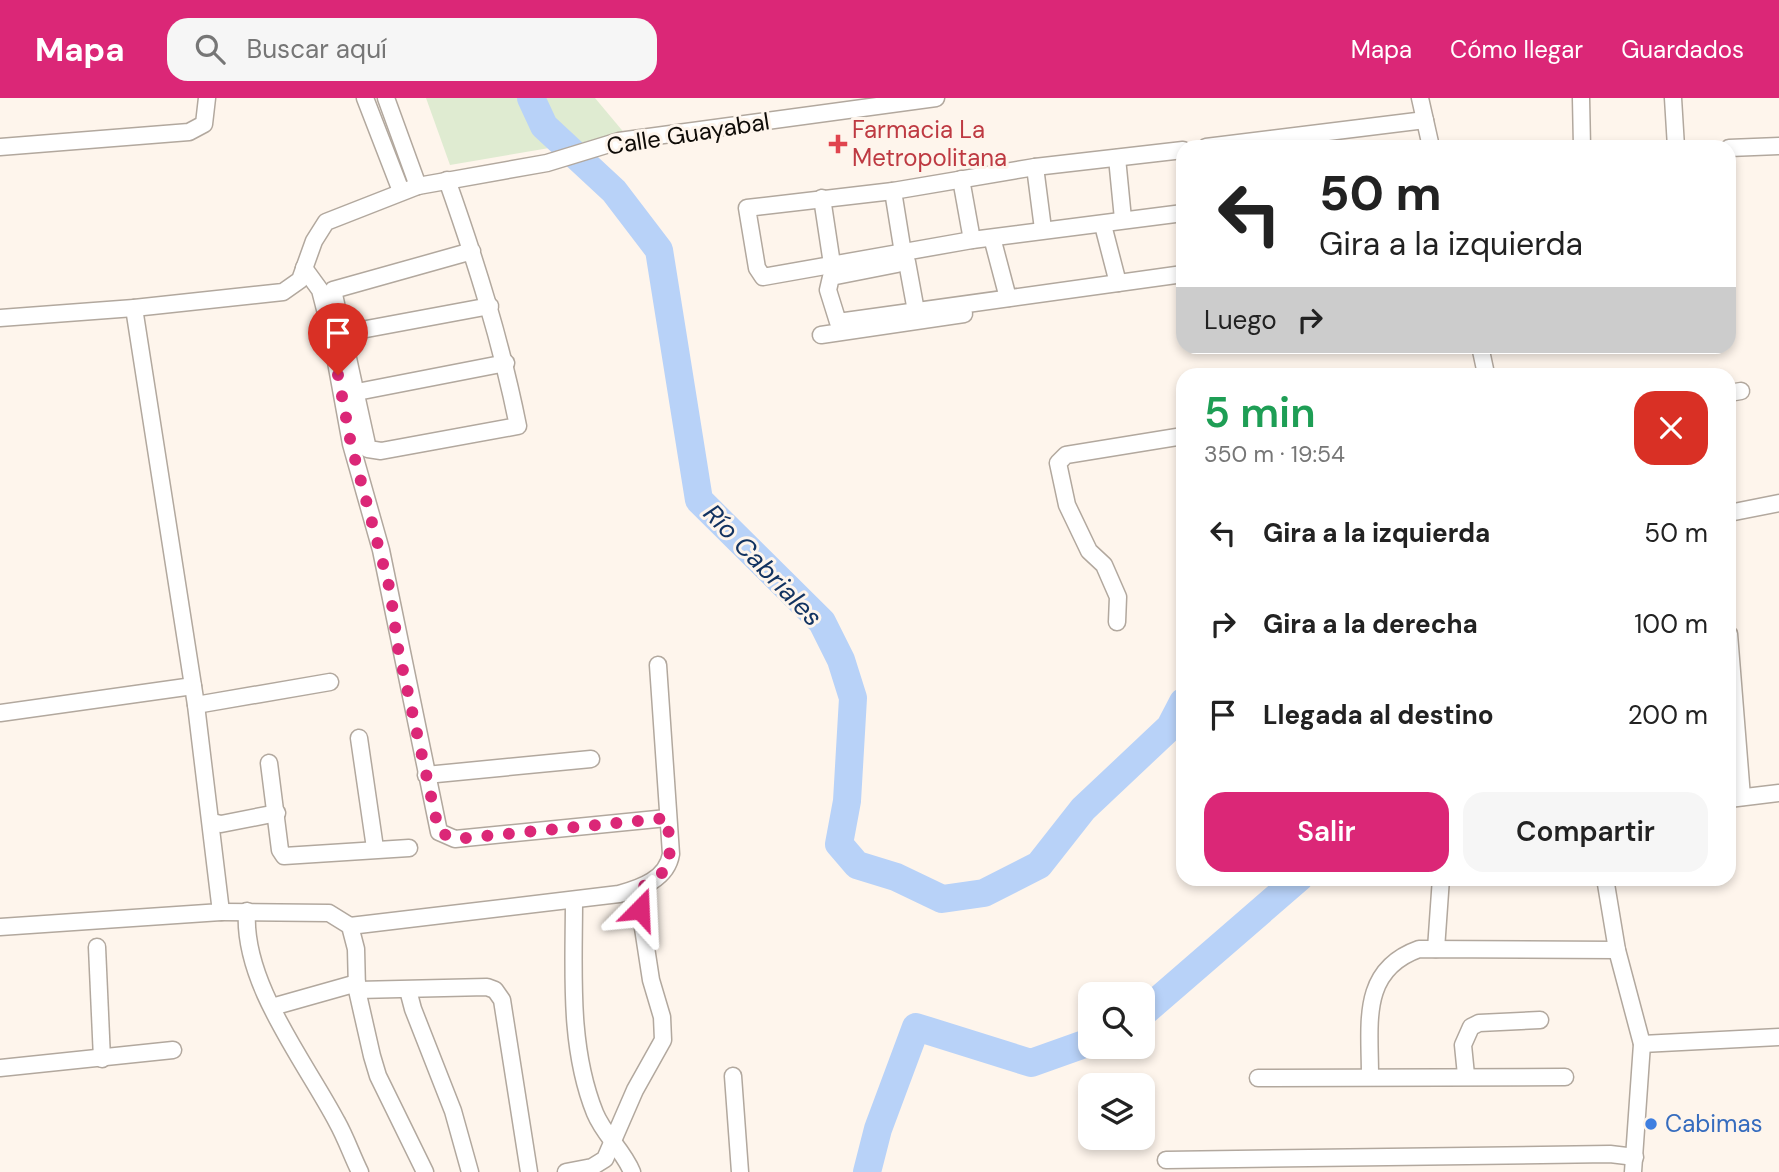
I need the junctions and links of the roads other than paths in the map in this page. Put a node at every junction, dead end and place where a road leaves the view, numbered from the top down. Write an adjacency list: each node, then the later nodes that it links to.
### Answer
1 (207, 98): 14 (street)
2 (365, 98): 22 (street)
3 (386, 98): 21 (street)
4 (936, 98): 20 (street, Calle Guayabal)
5 (1420, 98): 8 (street)
6 (1581, 98): 11 (street)
7 (1673, 98): 12 (street)
8 (1425, 120): 9 (street); 10 (street)
9 (1315, 140)
10 (1429, 140)
11 (1582, 140)
12 (1676, 140)
13 (1779, 146): 15 (street)
14 (0, 148)
15 (1736, 148)
16 (1176, 151): 17 (street)
17 (1117, 158): 18 (street); 26 (street)
18 (1035, 167): 19 (street); 28 (street)
19 (961, 179): 23 (street); 30 (street)
20 (447, 180): 21 (street, Calle Guayabal); 32 (street)
21 (418, 186): 22 (street, Calle Guayabal)
22 (401, 191): 35 (street, Calle Guayabal)
23 (893, 191): 24 (street); 33 (street)
24 (822, 198): 34 (street); 34 (street)
25 (1176, 214): 26 (street)
26 (1123, 219): 28 (street)
27 (1176, 221): 29 (street)
28 (1043, 229): 30 (street)
29 (1104, 229): 31 (street); 38 (street)
30 (972, 240): 33 (street)
31 (994, 245): 33 (street); 39 (street)
32 (472, 251): 40 (street); 44 (street)
33 (905, 258): 34 (street); 42 (street); 42 (street)
34 (832, 264)
35 (304, 268): 41 (street); 60 (street)
36 (1176, 275): 38 (street)
37 (1176, 282): 45 (street)
38 (1118, 283): 39 (street)
39 (1008, 298): 42 (street)
40 (490, 306): 44 (street); 46 (street)
41 (134, 308): 43 (street); 54 (street)
42 (916, 312)
43 (0, 318)
44 (345, 333): 47 (street)
45 (821, 335)
46 (506, 363): 47 (street); 47 (street)
47 (357, 392)
48 (1176, 437): 51 (street)
49 (1779, 503): 50 (street)
50 (1736, 512)
51 (1117, 622)
52 (658, 665): 64 (street)
53 (330, 681): 55 (street)
54 (193, 686): 55 (street); 56 (street)
55 (196, 705): 65 (street)
56 (0, 713)
57 (359, 738): 66 (street)
58 (591, 759): 60 (street)
59 (269, 763): 63 (street)
60 (426, 775): 64 (street)
61 (1779, 793): 62 (street)
62 (1736, 798)
63 (277, 813): 65 (street); 66 (street)
64 (667, 818): 70 (street)
65 (212, 822): 73 (street)
66 (375, 848): 67 (street)
67 (409, 848)
68 (1440, 886): 77 (street)
69 (1606, 886): 78 (street)
70 (637, 889): 71 (street); 93 (street)
71 (574, 900): 74 (street); 93 (street)
72 (247, 911): 73 (street); 74 (street); 81 (street)
73 (221, 912): 75 (street)
74 (350, 926): 79 (street)
75 (0, 927)
76 (97, 947): 86 (street)
77 (1436, 949): 78 (street); 89 (street)
78 (1617, 950): 84 (street)
79 (357, 987): 80 (street); 81 (street); 97 (street)
80 (408, 989): 98 (street); 99 (street)
81 (272, 1007): 96 (street)
82 (1540, 1020): 90 (street)
83 (1779, 1037): 84 (street)
84 (1642, 1044): 95 (street)
85 (173, 1050): 86 (street)
86 (103, 1059): 87 (street)
87 (0, 1068)
88 (733, 1076): 102 (street)
89 (1370, 1076): 90 (street); 92 (street)
90 (1466, 1076): 91 (street)
91 (1565, 1077)
92 (1258, 1079)
93 (614, 1142): 100 (street); 101 (street)
94 (1167, 1160): 95 (street)
95 (1634, 1165)
96 (360, 1172)
97 (425, 1172)
98 (470, 1172)
99 (529, 1172)
100 (566, 1172)
101 (632, 1172)
102 (740, 1172)

